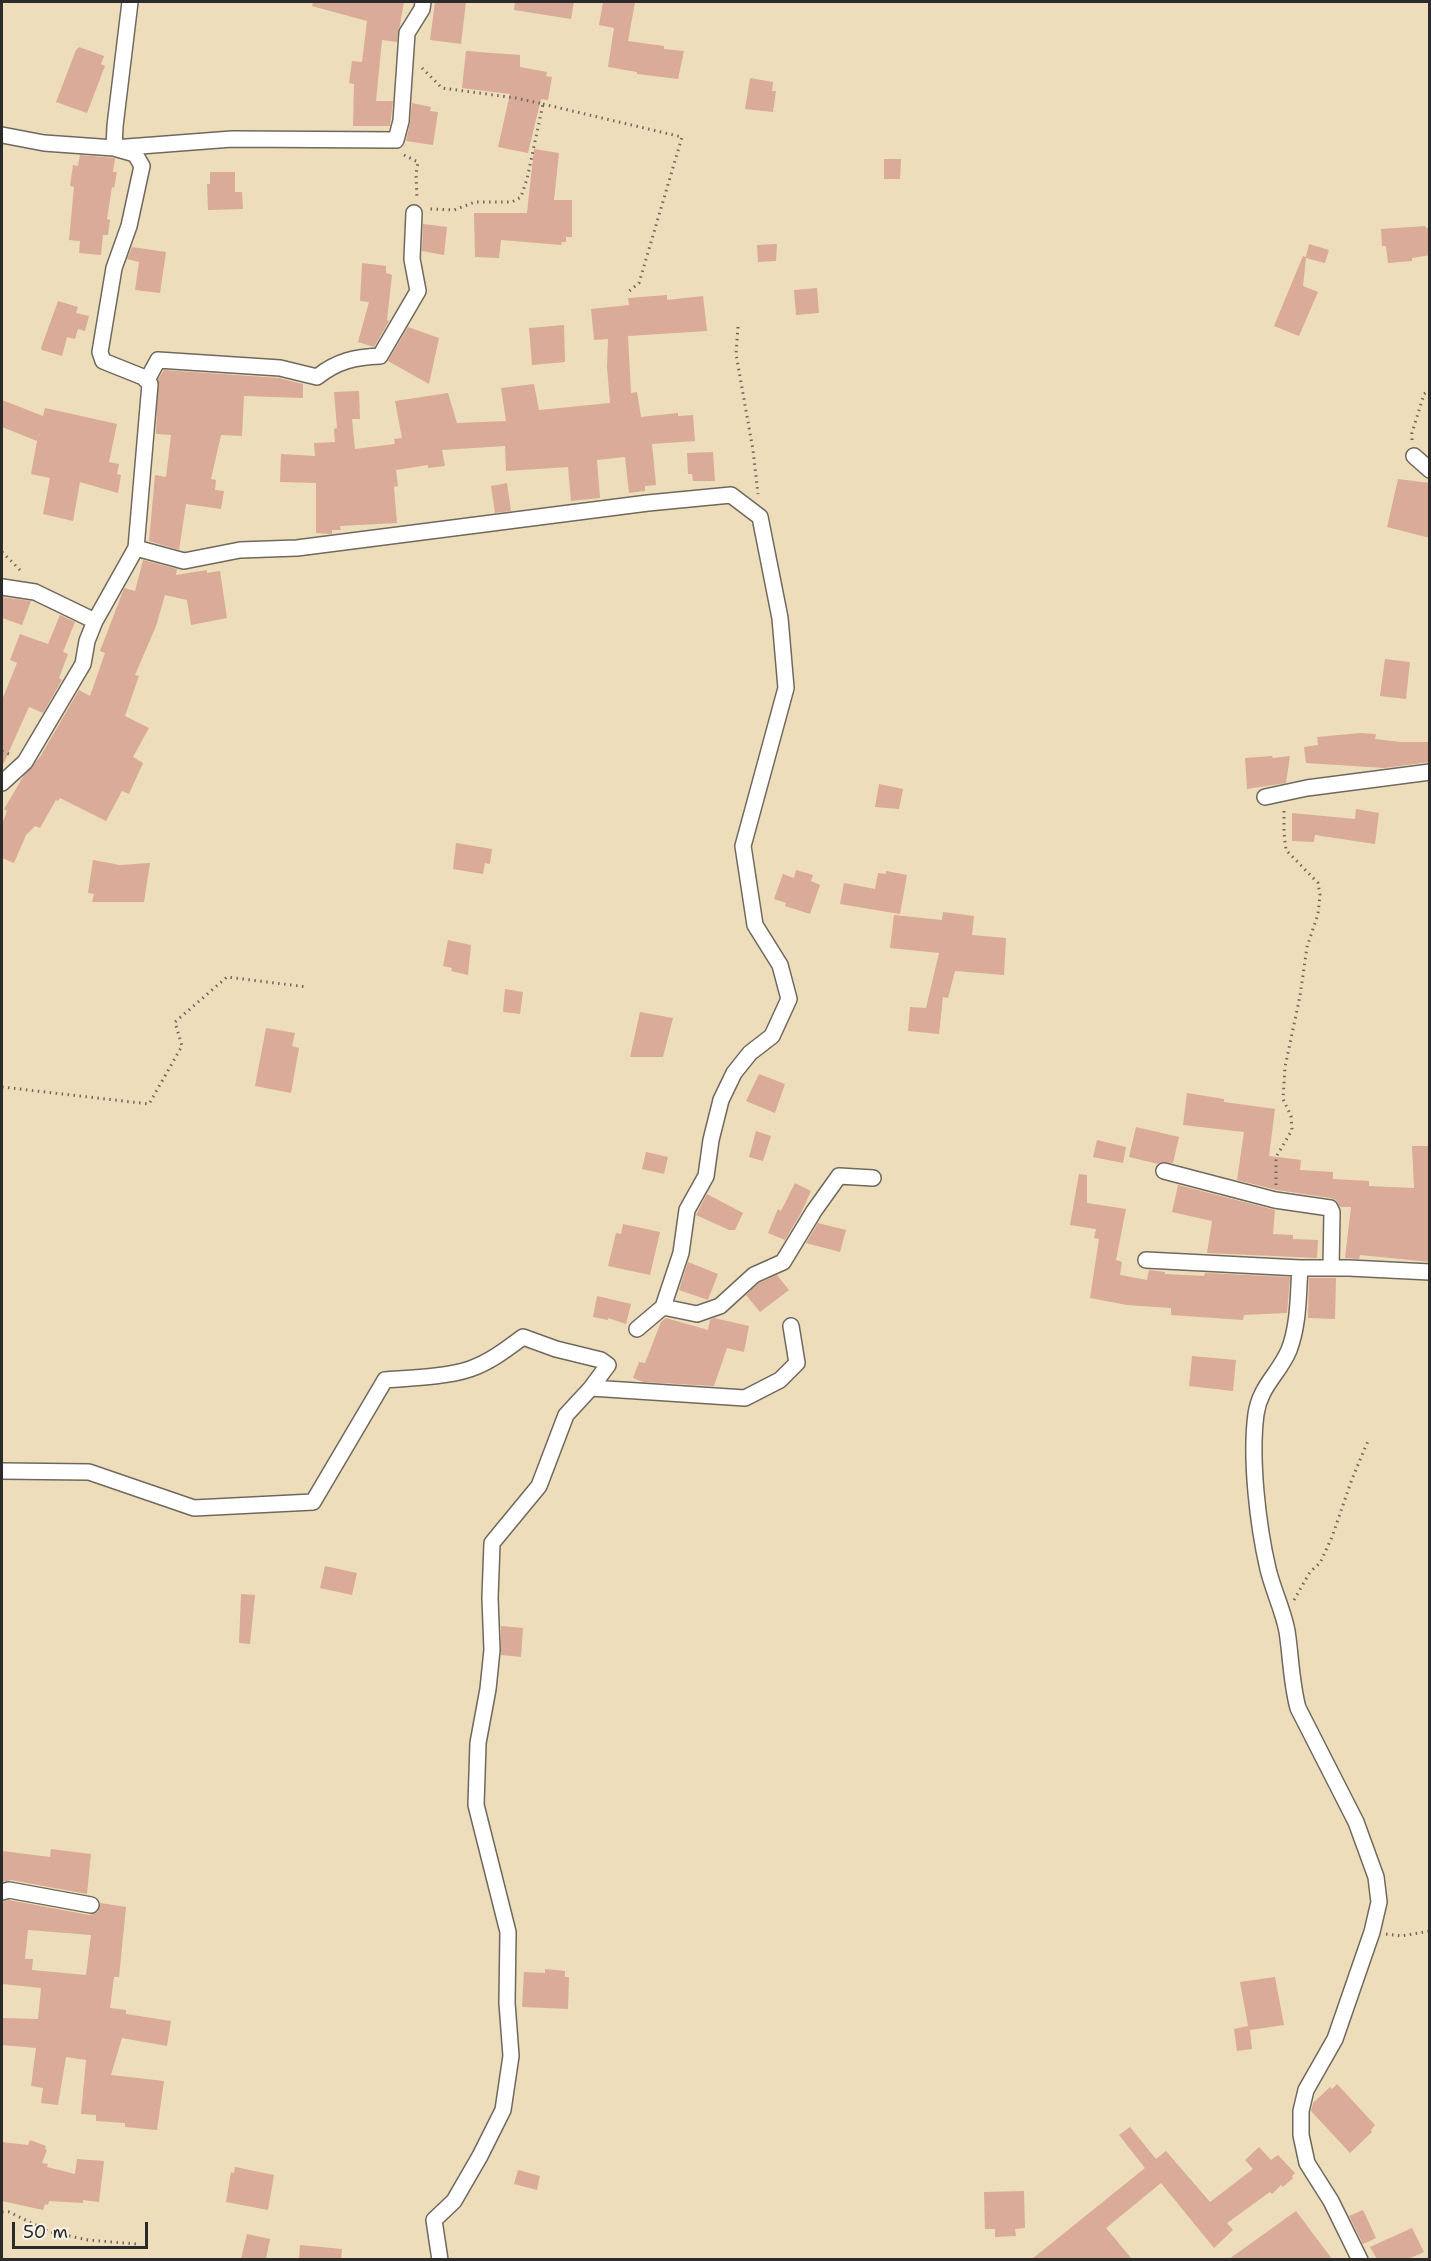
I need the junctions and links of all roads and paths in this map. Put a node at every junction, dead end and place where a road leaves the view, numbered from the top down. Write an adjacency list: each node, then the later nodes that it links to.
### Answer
1 (130, 2): 7 (street)
2 (423, 2): 3 (street)
3 (406, 53): 4 (path); 6 (street)
4 (543, 104): 8 (path); 9 (path)
5 (2, 135): 7 (street)
6 (396, 140): 7 (street); 8 (path)
7 (114, 148): 11 (street)
8 (414, 213): 11 (street)
9 (627, 293)
10 (738, 327): 15 (path)
11 (147, 381): 16 (street)
12 (1430, 389): 13 (path)
13 (1414, 456): 14 (street)
14 (1430, 470)
15 (760, 517): 16 (street); 34 (street)
16 (136, 548): 20 (street)
17 (2, 552): 19 (path)
18 (2, 587): 19 (street)
19 (35, 592): 20 (street)
20 (95, 621): 22 (street)
21 (1430, 772): 23 (street)
22 (2, 783)
23 (1283, 794): 24 (street); 29 (path)
24 (1265, 798)
25 (307, 987): 26 (path)
26 (2, 1087)
27 (1164, 1171): 29 (street)
28 (873, 1178): 34 (street)
29 (1275, 1200): 32 (street)
30 (1146, 1260): 31 (street)
31 (1300, 1268): 32 (street); 40 (street)
32 (1331, 1268): 33 (street)
33 (1430, 1272)
34 (663, 1307): 36 (street)
35 (791, 1326): 37 (street)
36 (637, 1329)
37 (591, 1388): 39 (street); 47 (street)
38 (1368, 1441): 40 (path)
39 (2, 1471)
40 (1287, 1631): 43 (street)
41 (2, 1892): 42 (street)
42 (91, 1905)
43 (1372, 1932): 44 (path); 48 (street)
44 (1430, 1932)
45 (2, 2212): 46 (path)
46 (136, 2244)
47 (440, 2259)
48 (1360, 2259)

